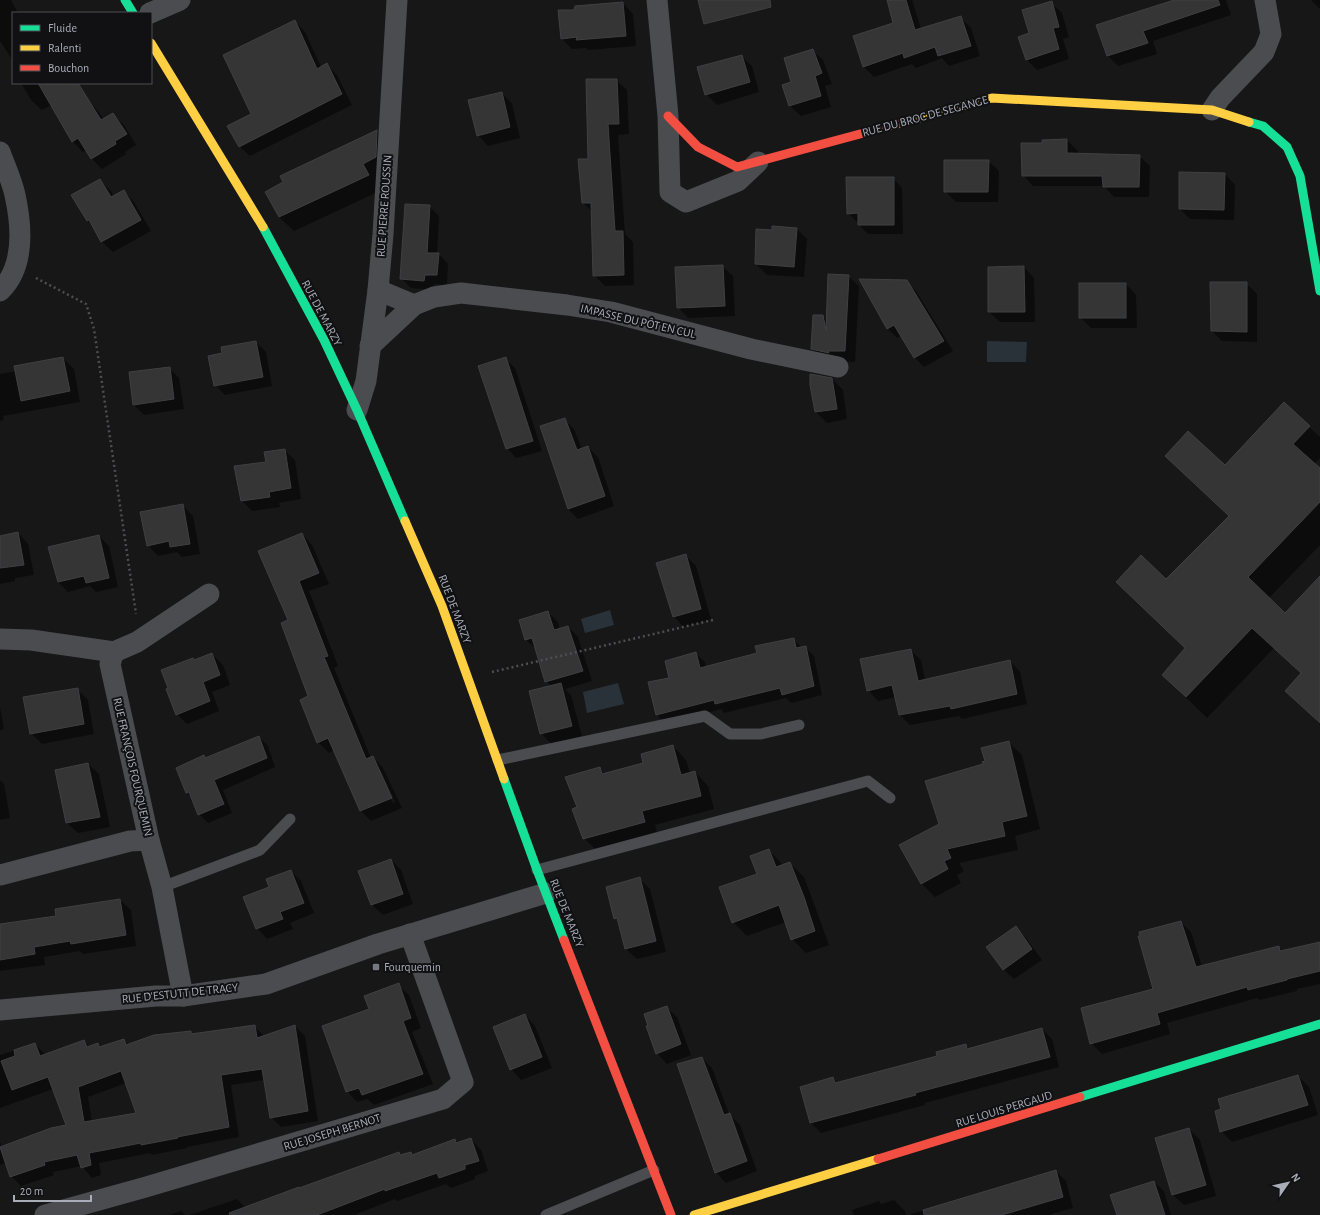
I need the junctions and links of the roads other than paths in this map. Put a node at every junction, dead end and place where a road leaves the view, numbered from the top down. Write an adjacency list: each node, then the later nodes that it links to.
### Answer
1 (125, 0): 6 (street)
2 (180, 0): 7 (street)
3 (397, 0): 13 (street, RUE PIERRE ROUSSIN)
4 (658, 0): 10 (street)
5 (1265, 0): 9 (street)
6 (132, 12)
7 (152, 12)
8 (152, 45): 19 (street, RUE DE MARZY)
9 (1212, 110): 12 (street, RUE DU BROC DE SEGANGE); 14 (street, RUE DU BROC DE SEGANGE)
10 (668, 116): 12 (street, RUE DU BROC DE SEGANGE); 12 (street)
11 (0, 152): 15 (street)
12 (758, 162)
13 (378, 290): 16 (street); 17 (street, RUE PIERRE ROUSSIN)
14 (1320, 290)
15 (0, 291)
16 (414, 305): 17 (street); 18 (street, IMPASSE DU PÔT EN CUL)
17 (370, 346): 19 (street, RUE PIERRE ROUSSIN)
18 (838, 367)
19 (357, 410): 24 (street, RUE DE MARZY)
20 (209, 594): 22 (street)
21 (0, 639): 22 (street)
22 (114, 652): 27 (street, RUE FRANÇOIS FOURQUEMIN)
23 (799, 724): 24 (lane)
24 (498, 760): 28 (street, RUE DE MARZY)
25 (890, 798): 28 (lane)
26 (290, 819): 30 (lane)
27 (150, 840): 29 (street); 30 (street, RUE FRANÇOIS FOURQUEMIN)
28 (536, 870): 31 (street, RUE DE MARZY)
29 (0, 875)
30 (162, 887): 35 (street, RUE FRANÇOIS FOURQUEMIN)
31 (546, 893): 32 (street, RUE D'ESTUTT DE TRACY); 38 (street, RUE DE MARZY)
32 (473, 915): 33 (street, RUE D'ESTUTT DE TRACY); 34 (lane, RUE D'ESTUTT DE TRACY)
33 (410, 934): 34 (street, RUE D'ESTUTT DE TRACY); 39 (street, RUE JOSEPH BERNOT)
34 (378, 944): 35 (street, RUE D'ESTUTT DE TRACY)
35 (183, 996): 36 (street, RUE D'ESTUTT DE TRACY)
36 (0, 1010)
37 (1320, 1024): 42 (street, RUE LOUIS PERGAUD)
38 (654, 1170): 40 (lane); 41 (street, RUE DE MARZY)
39 (45, 1215)
40 (546, 1215)
41 (671, 1215)
42 (694, 1215)

